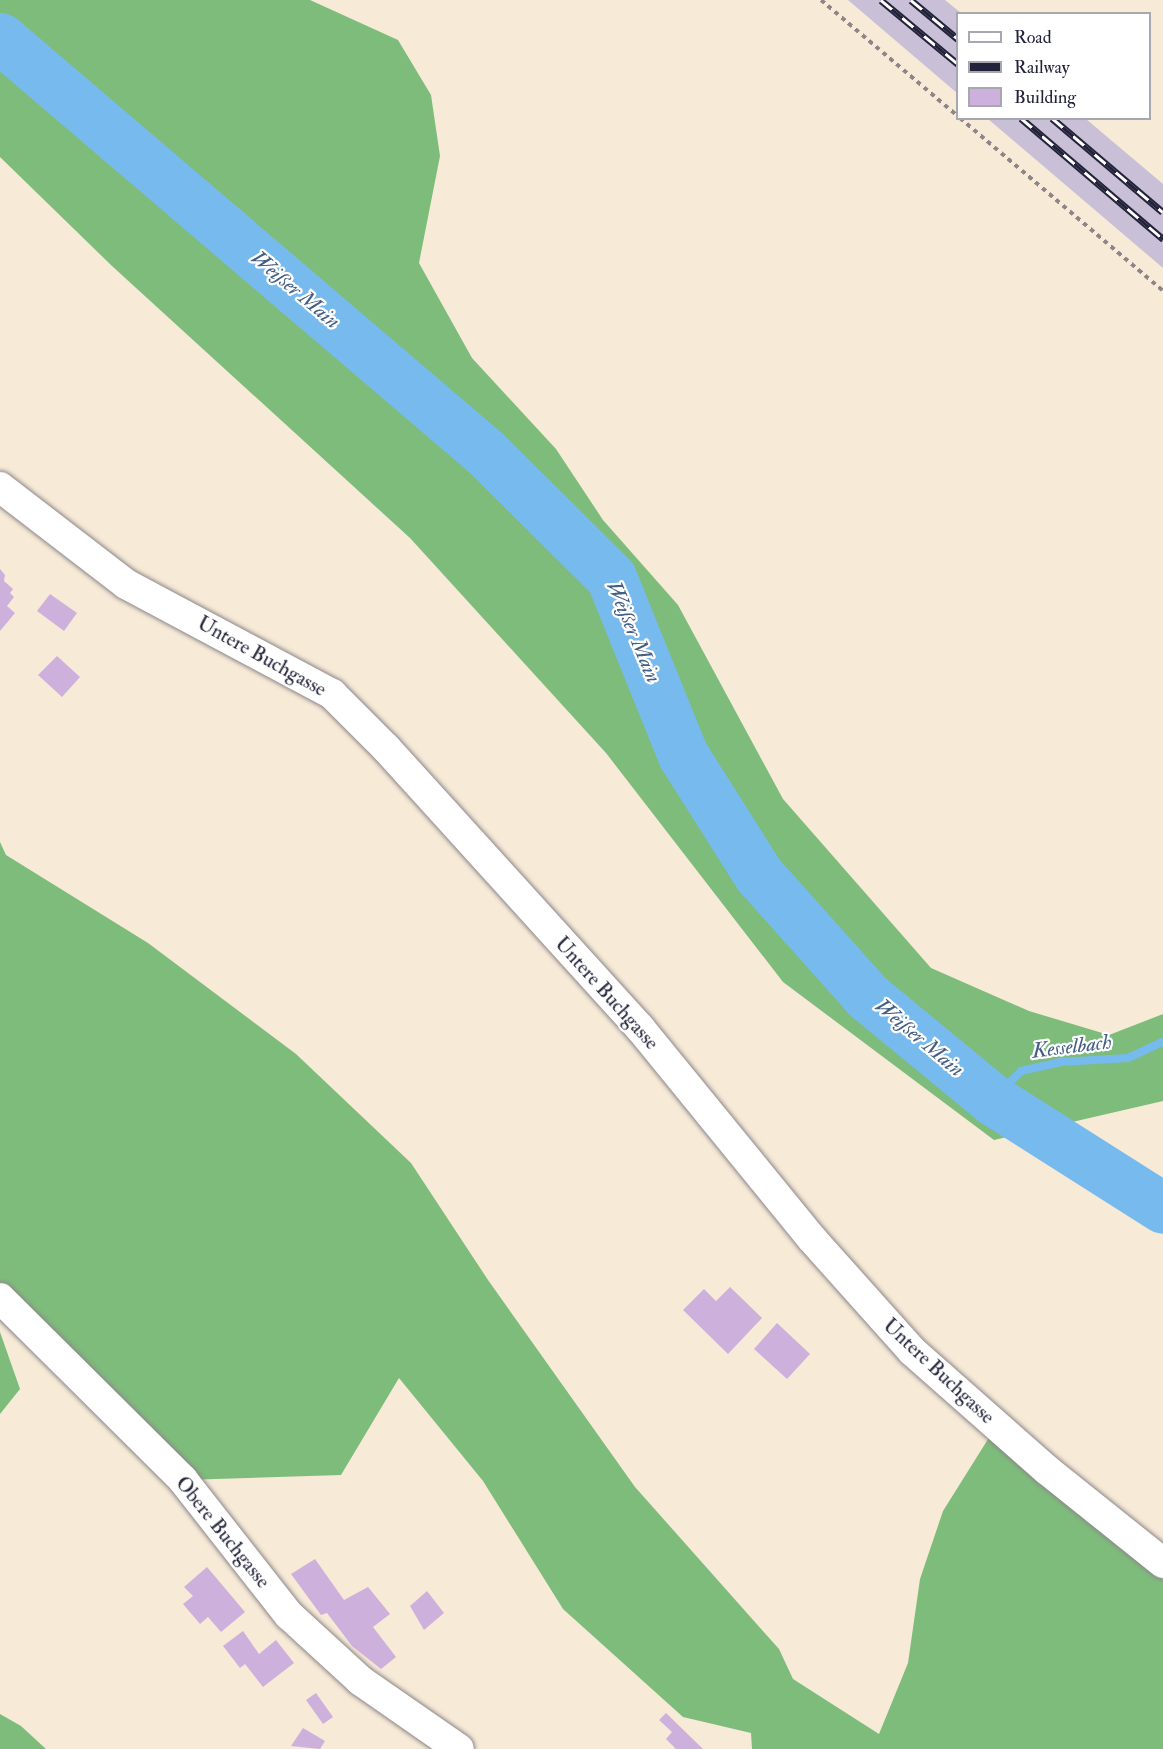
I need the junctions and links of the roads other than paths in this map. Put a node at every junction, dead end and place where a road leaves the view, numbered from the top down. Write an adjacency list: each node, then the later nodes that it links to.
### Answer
1 (0, 487): 3 (street, Untere Buchgasse)
2 (0, 1298): 4 (street, Obere Buchgasse)
3 (1163, 1563)
4 (459, 1749)

